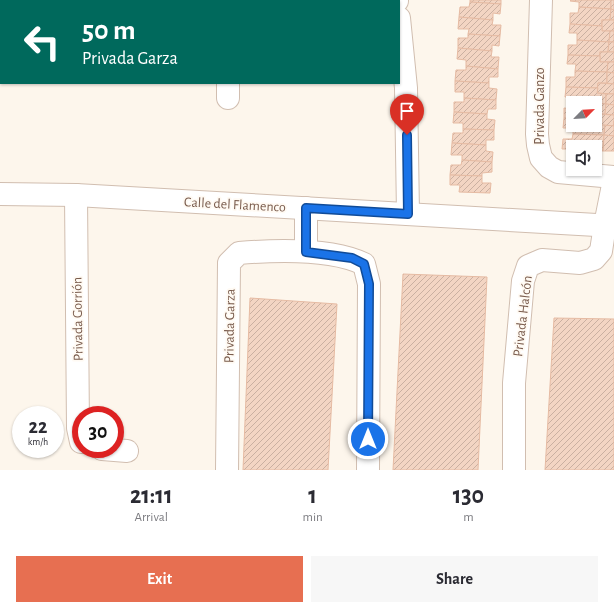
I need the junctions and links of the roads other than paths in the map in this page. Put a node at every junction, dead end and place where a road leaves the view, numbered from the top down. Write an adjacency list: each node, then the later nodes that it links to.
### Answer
1 (541, 0): 3 (street, Privada Ganzo)
2 (400, 28): 8 (street)
3 (614, 177)
4 (614, 180): 9 (street)
5 (0, 194): 6 (street, Calle del Flamenco)
6 (76, 195): 7 (street, Calle del Flamenco); 11 (street, Privada Gorrión)
7 (306, 208): 8 (street, Calle del Flamenco); 10 (street)
8 (408, 214): 9 (street, Calle del Flamenco)
9 (609, 226): 16 (street, Privada Halcón)
10 (306, 252): 14 (street, Privada Garza); 15 (street, Privada Garza)
11 (78, 406)
12 (124, 451): 13 (street)
13 (127, 451)
14 (227, 470)
15 (368, 470)
16 (514, 470)

